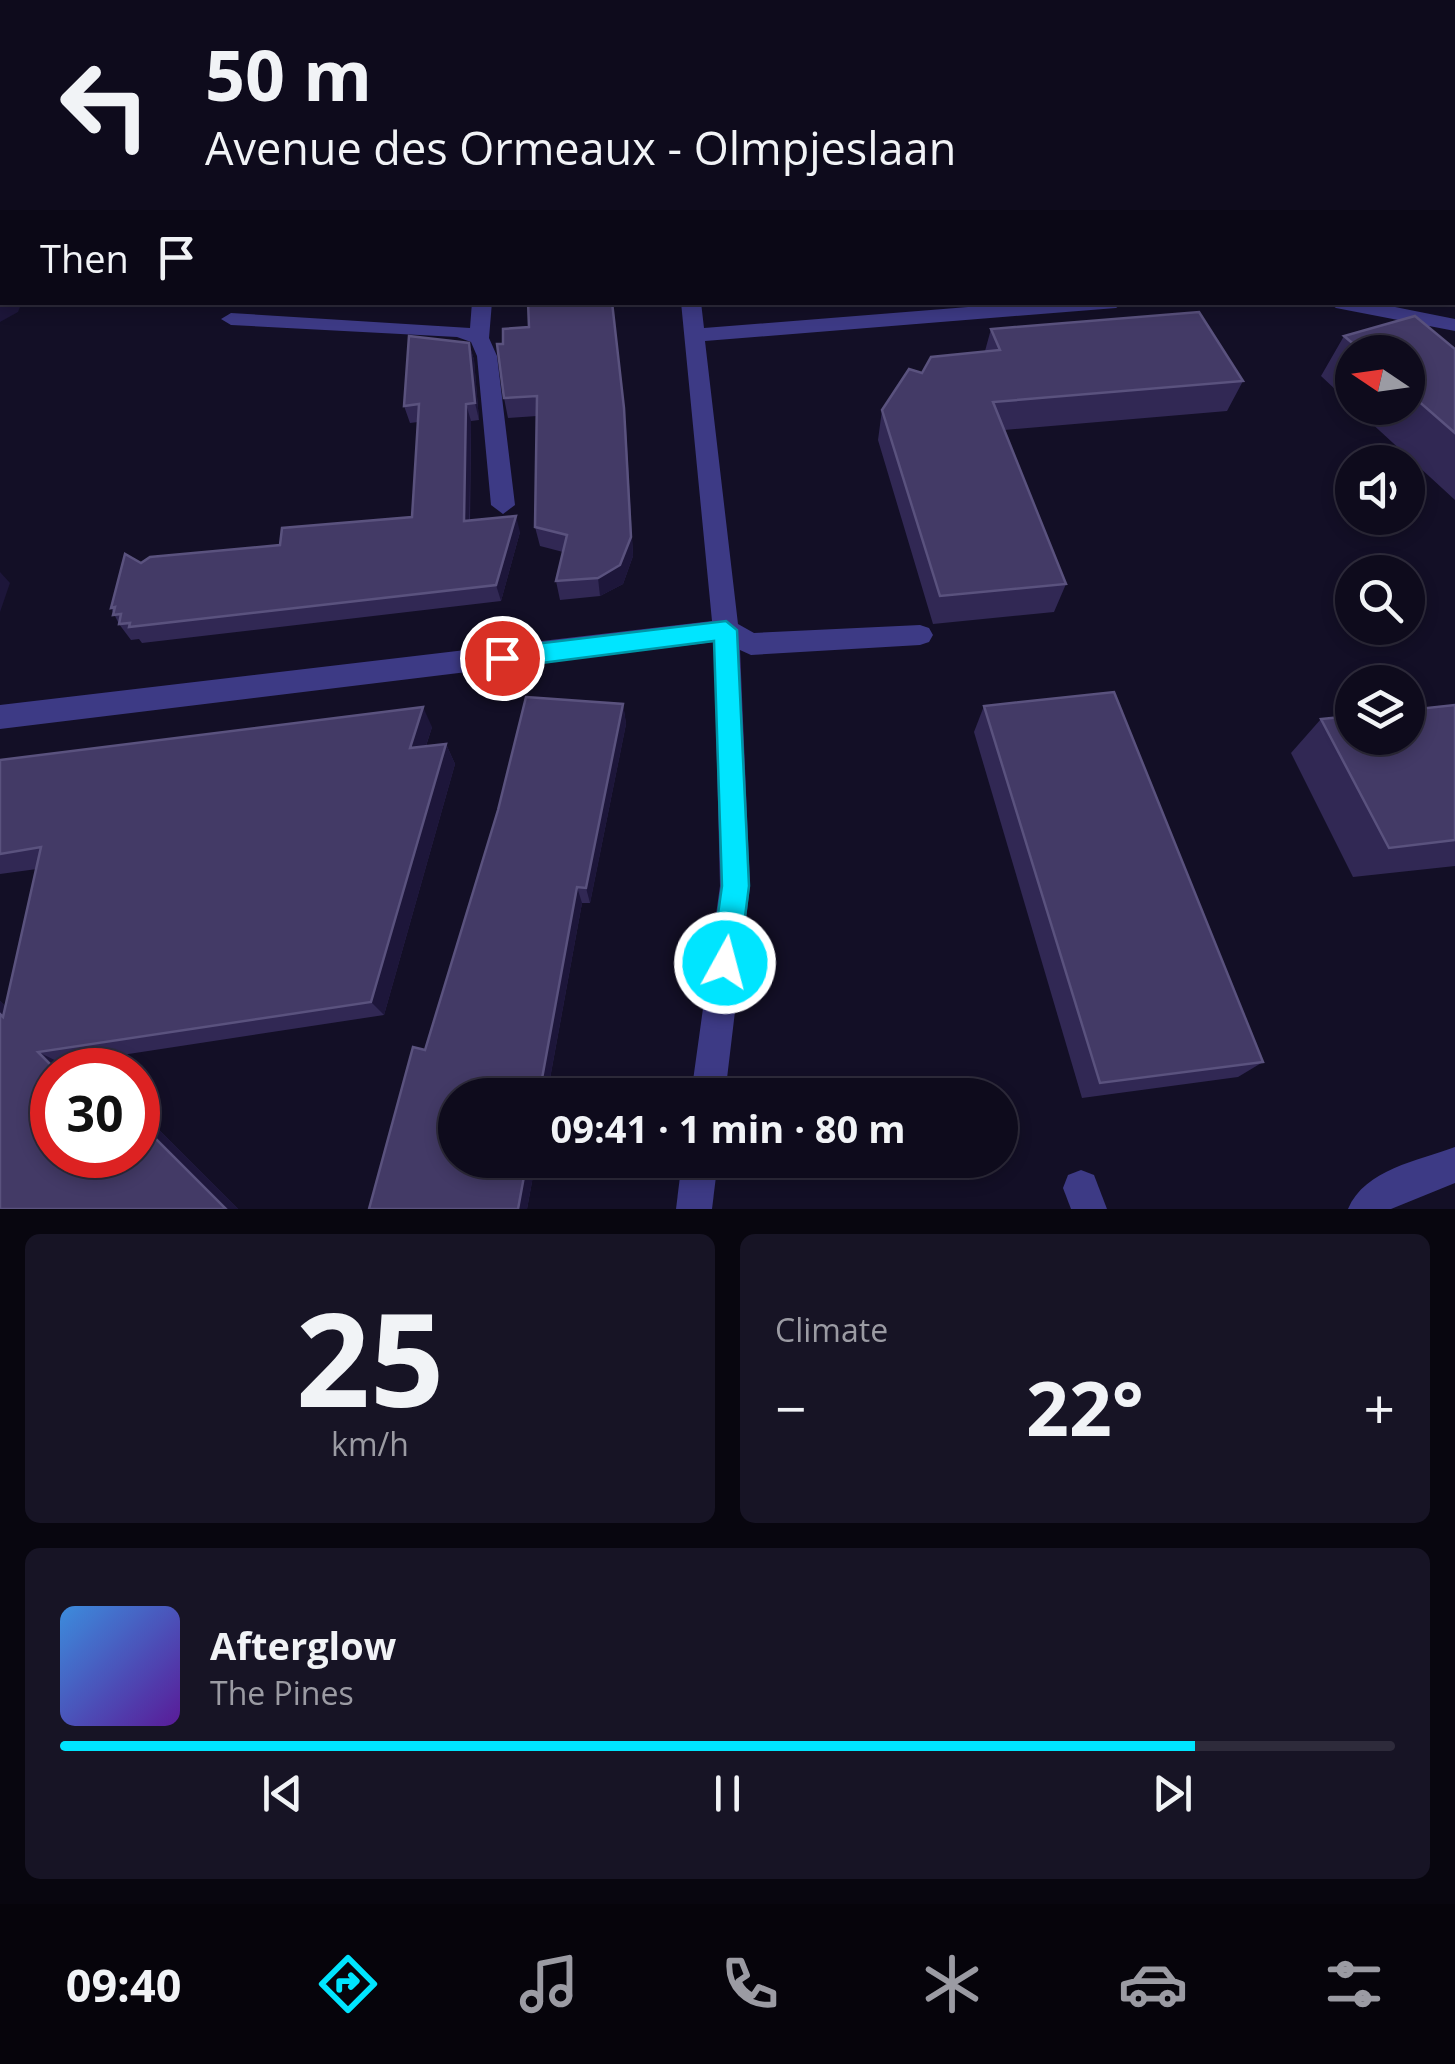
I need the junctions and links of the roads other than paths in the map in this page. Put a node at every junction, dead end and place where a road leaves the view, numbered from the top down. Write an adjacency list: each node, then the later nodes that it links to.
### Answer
1 (482, 305): 8 (street)
2 (691, 305): 7 (street)
3 (1079, 305): 7 (street)
4 (1352, 305): 6 (street)
5 (231, 318): 8 (street)
6 (1455, 325)
7 (695, 336): 10 (street)
8 (479, 338): 9 (street)
9 (503, 505)
10 (726, 630): 11 (street); 12 (street); 13 (street)
11 (920, 635)
12 (0, 717)
13 (710, 1078)
14 (1455, 1165): 17 (street)
15 (698, 1178): 16 (street)
16 (694, 1209)
17 (1366, 1209)

